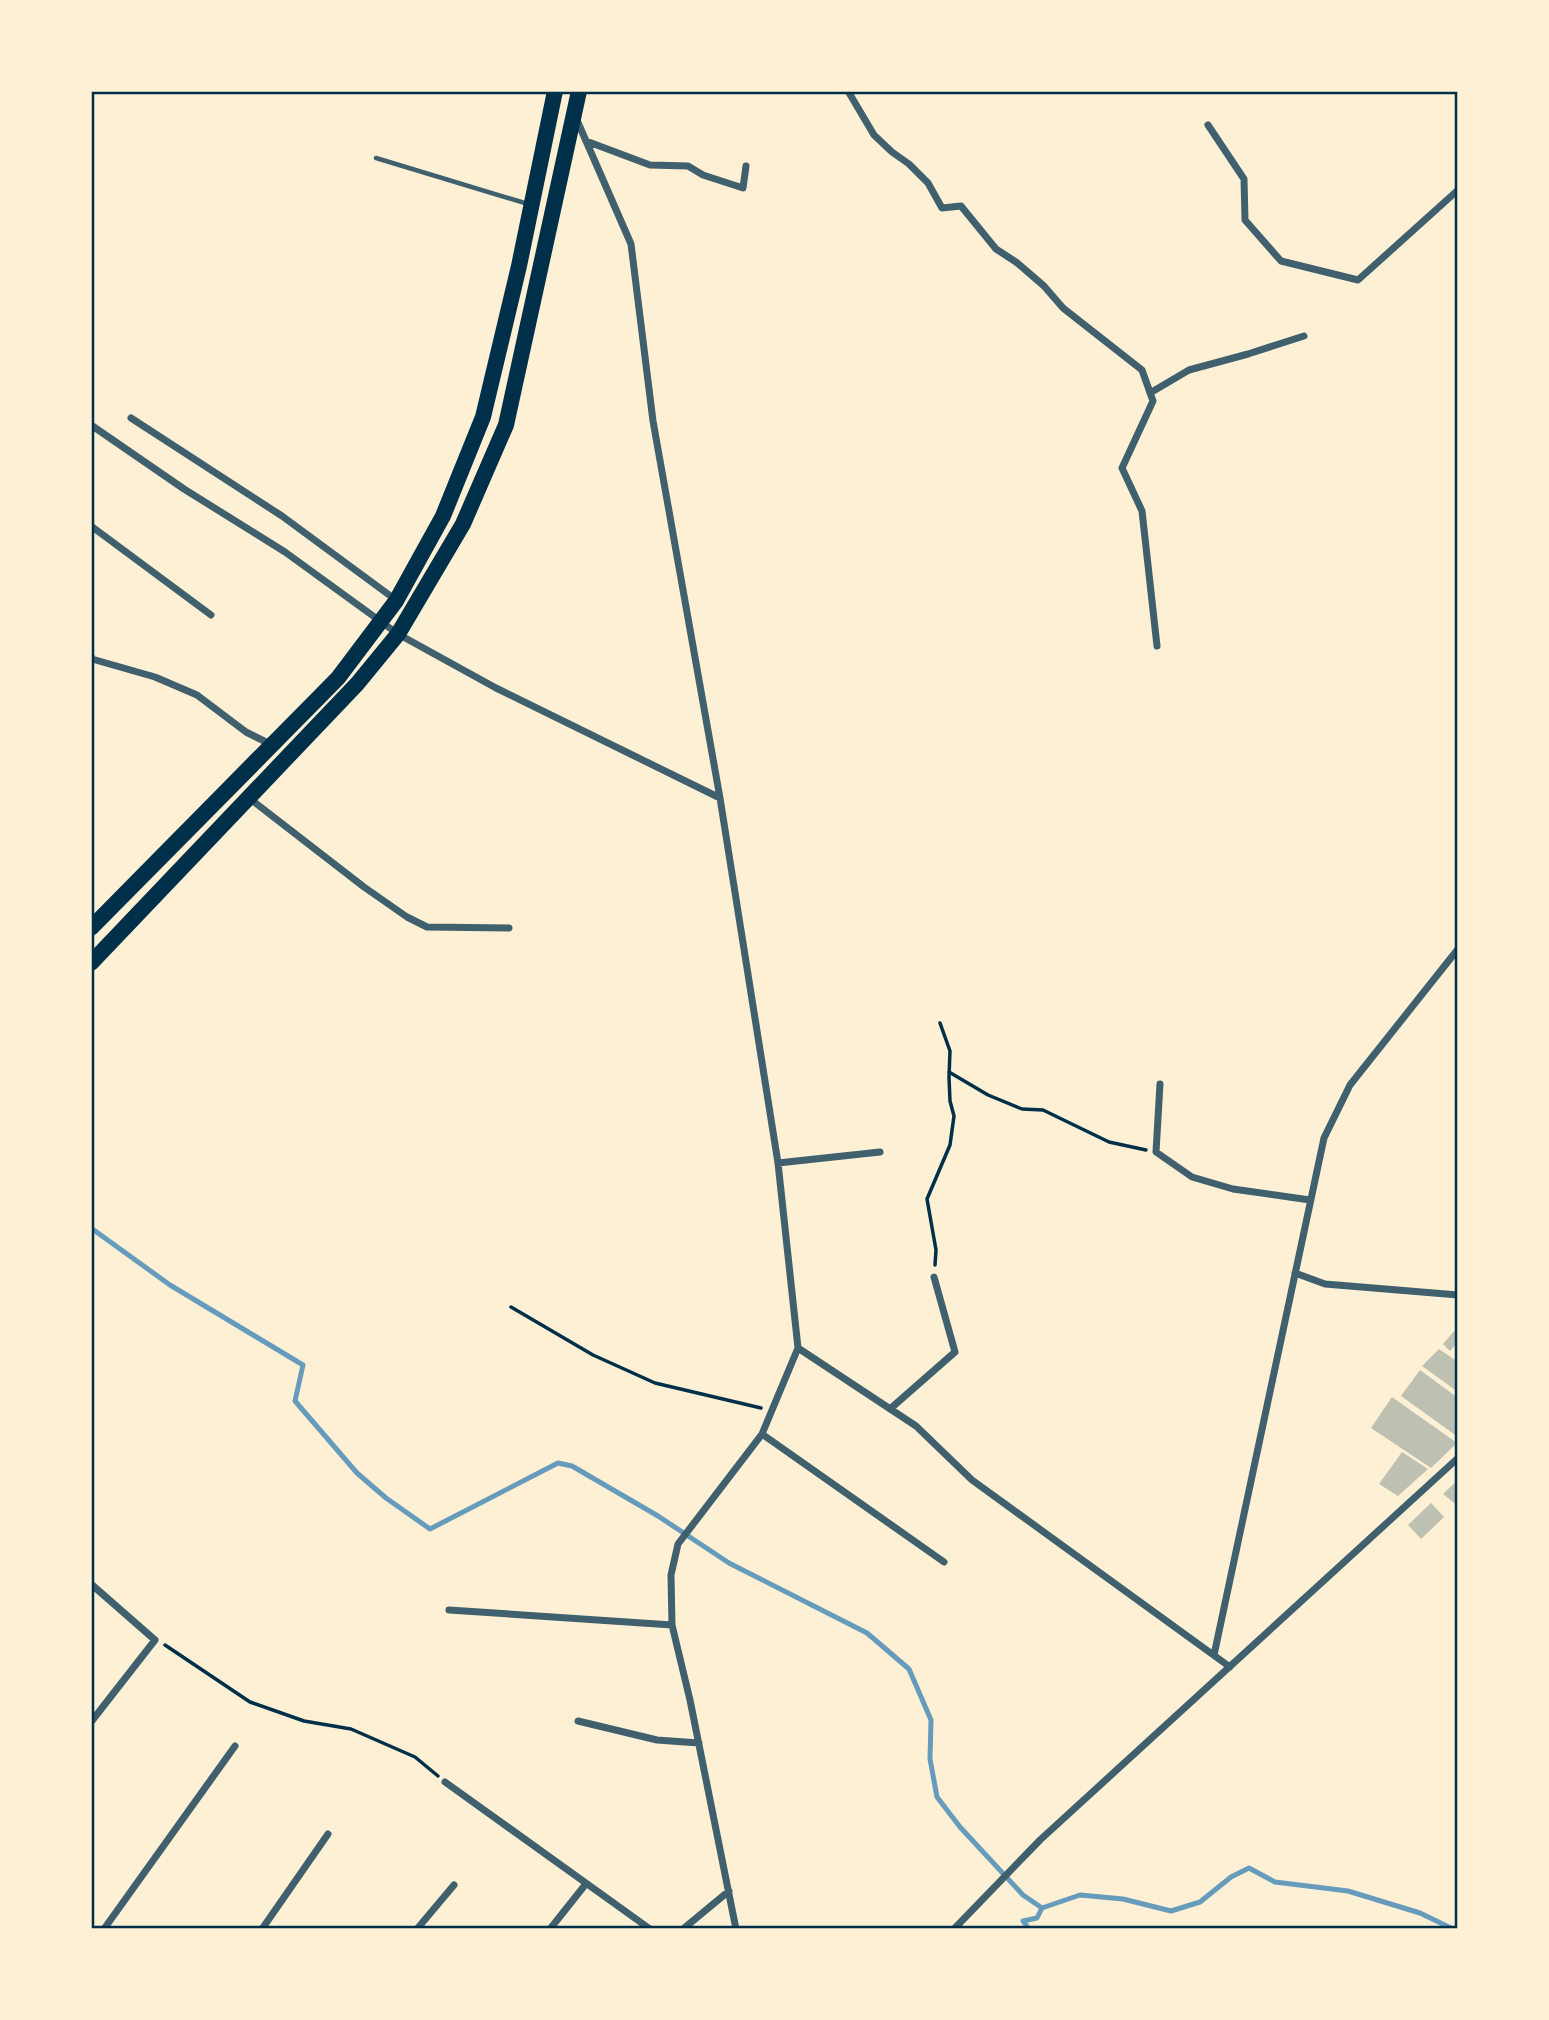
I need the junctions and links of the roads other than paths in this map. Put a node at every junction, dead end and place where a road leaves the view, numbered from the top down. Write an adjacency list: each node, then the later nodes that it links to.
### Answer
1 (555, 91): 10 (highway)
2 (579, 91): 4 (highway)
3 (848, 91): 12 (street)
4 (574, 115): 6 (street); 19 (highway)
5 (1208, 125): 9 (street)
6 (586, 141): 8 (street); 23 (street)
7 (376, 159): 10 (lane)
8 (746, 166)
9 (1458, 190)
10 (532, 205): 16 (highway)
11 (1304, 335): 12 (street)
12 (1150, 393): 20 (street)
13 (131, 418): 16 (street)
14 (91, 425): 18 (street)
15 (91, 526): 17 (street)
16 (396, 601): 18 (highway)
17 (211, 615)
18 (380, 623): 19 (street); 22 (highway)
19 (398, 634): 23 (street); 24 (highway)
20 (1157, 646)
21 (91, 656): 22 (street)
22 (273, 745): 25 (highway)
23 (720, 798): 31 (street)
24 (249, 799): 26 (street); 28 (highway)
25 (91, 928)
26 (509, 928)
27 (1458, 949): 32 (street)
28 (91, 963)
29 (1160, 1084): 32 (street)
30 (880, 1152): 31 (street)
31 (778, 1163): 36 (street)
32 (1310, 1200): 33 (street)
33 (1295, 1273): 35 (street); 44 (street)
34 (934, 1277): 37 (street)
35 (1458, 1295)
36 (798, 1348): 37 (street); 38 (street)
37 (890, 1409): 44 (street)
38 (762, 1434): 40 (street); 43 (street)
39 (1458, 1458): 45 (street)
40 (944, 1562)
41 (91, 1584): 46 (street)
42 (449, 1610): 43 (street)
43 (672, 1625): 48 (street)
44 (1213, 1655): 45 (street)
45 (1230, 1667): 62 (street)
46 (91, 1721)
47 (578, 1721): 48 (street)
48 (699, 1743): 54 (street)
49 (235, 1746): 55 (street)
50 (445, 1782): 53 (street)
51 (328, 1834): 56 (street)
52 (454, 1885): 57 (street)
53 (585, 1885): 58 (street); 59 (street)
54 (729, 1892): 60 (street); 61 (street)
55 (104, 1929)
56 (262, 1929)
57 (417, 1929)
58 (550, 1929)
59 (650, 1929)
60 (683, 1929)
61 (736, 1929)
62 (954, 1929)

